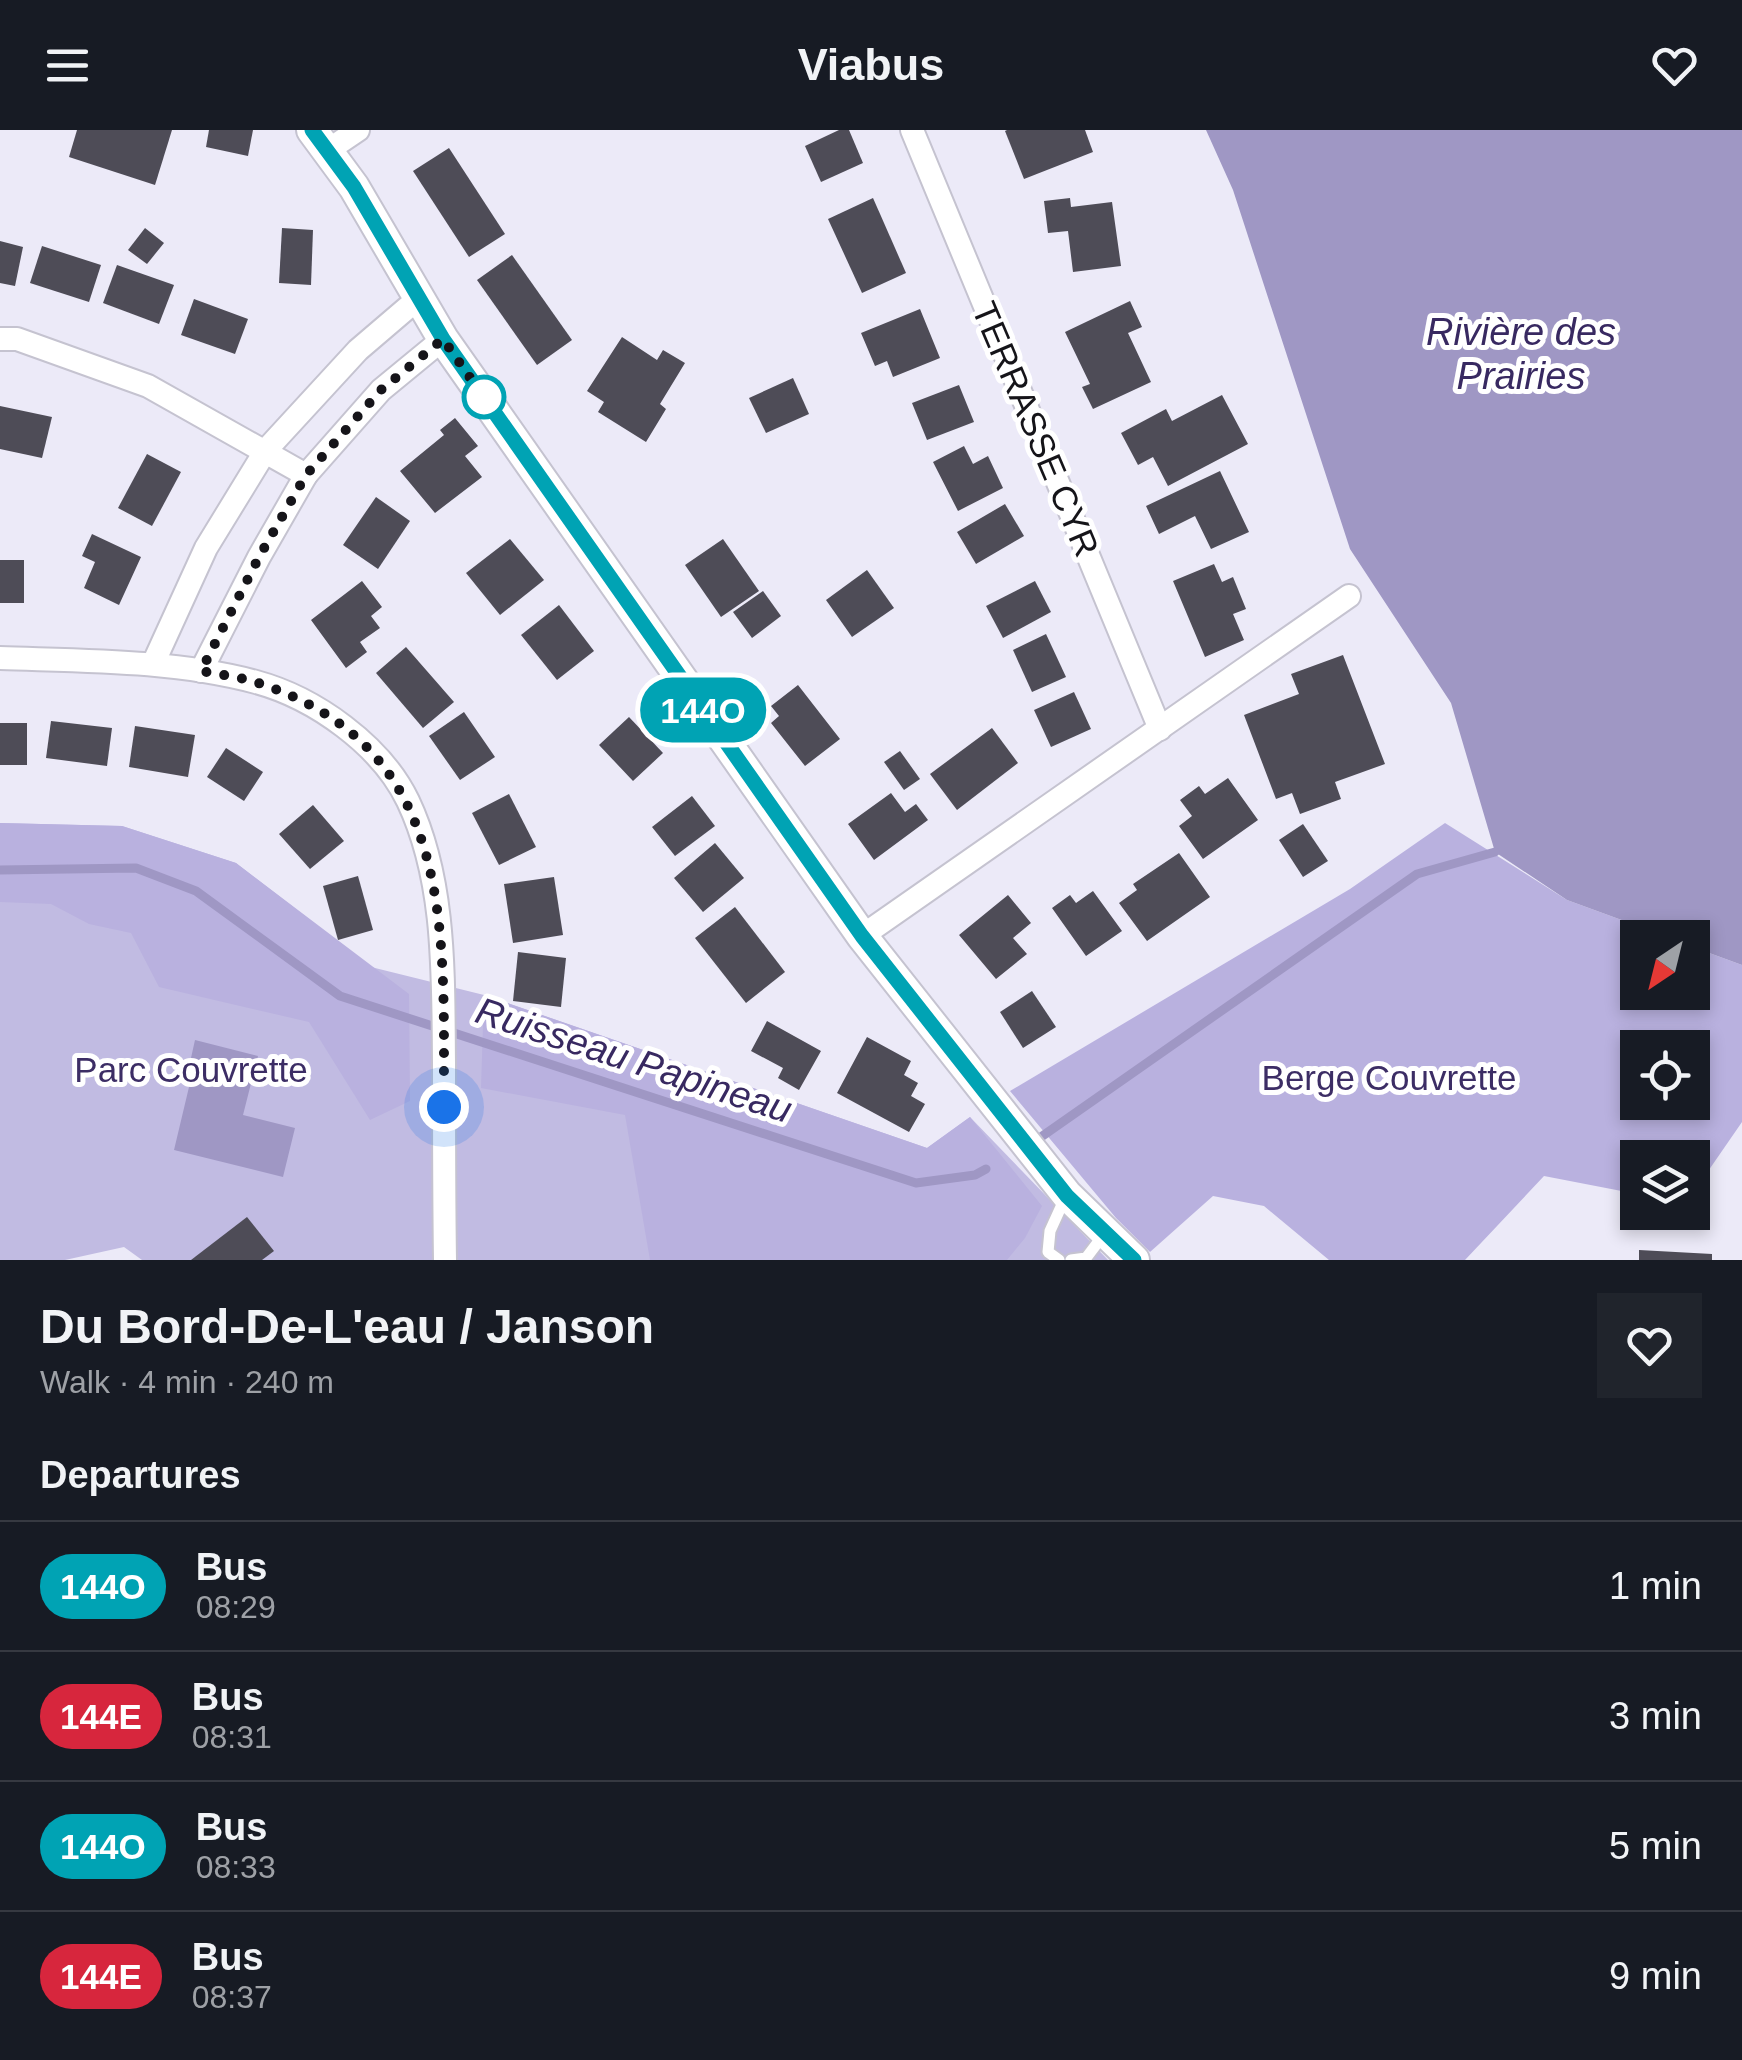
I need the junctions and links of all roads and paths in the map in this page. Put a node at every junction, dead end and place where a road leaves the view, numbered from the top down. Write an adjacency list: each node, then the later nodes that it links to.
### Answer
1 (358, 130): 3 (street)
2 (912, 130): 13 (street, TERRASSE CYR)
3 (320, 140): 4 (street)
4 (420, 297): 6 (street); 7 (street)
5 (0, 339): 7 (street)
6 (443, 339): 8 (street); 14 (street)
7 (266, 450): 8 (street); 11 (street)
8 (306, 475): 12 (street)
9 (1349, 596): 13 (street)
10 (0, 658): 11 (street)
11 (154, 664): 12 (street)
12 (201, 671): 17 (street)
13 (1160, 728): 14 (street)
14 (862, 936): 15 (street)
15 (1067, 1196): 16 (street); 18 (lane)
16 (1106, 1232): 19 (lane); 20 (street)
17 (445, 1260)
18 (1059, 1260)
19 (1071, 1260)
20 (1134, 1260)

